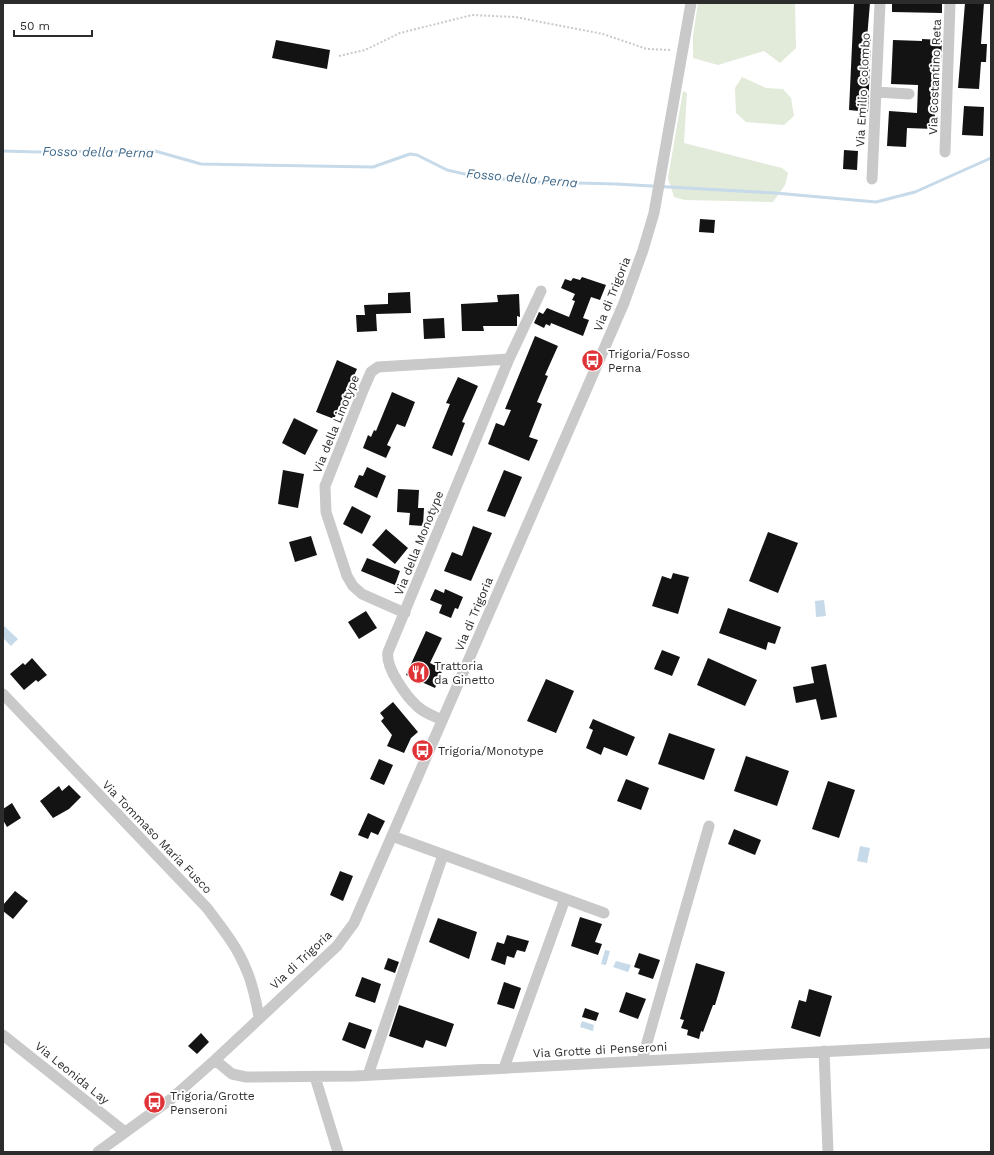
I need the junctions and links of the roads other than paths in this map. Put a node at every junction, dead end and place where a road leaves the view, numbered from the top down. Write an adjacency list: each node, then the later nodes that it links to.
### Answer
1 (691, 3): 12 (street, Via di Trigoria)
2 (880, 3): 4 (street, Via Emilio Colombo)
3 (950, 3): 6 (street, Via Costantino Reta)
4 (876, 92): 5 (street); 7 (street, Via Emilio Colombo)
5 (909, 94)
6 (945, 152)
7 (872, 178)
8 (541, 291): 9 (street, Via della Monotype)
9 (509, 359): 10 (street, Via della Monotype); 10 (street, Via della Linotype)
10 (405, 613): 12 (street, Via della Monotype)
11 (3, 694): 18 (street, Via Tommaso Maria Fusco)
12 (442, 720): 14 (street, Via di Trigoria)
13 (709, 826): 23 (street)
14 (392, 836): 15 (street); 18 (street, Via di Trigoria)
15 (443, 855): 16 (street); 25 (street)
16 (565, 899): 17 (street); 24 (street)
17 (604, 913)
18 (259, 1017): 22 (street, Via di Trigoria)
19 (3, 1035): 27 (street, Via Leonida Lay)
20 (991, 1043): 21 (street, Via Grotte di Penseroni)
21 (824, 1051): 23 (street, Via Grotte di Penseroni); 30 (street)
22 (214, 1060): 26 (street, Via Grotte di Penseroni); 27 (street, Via di Trigoria)
23 (642, 1060): 24 (street, Via Grotte di Penseroni)
24 (504, 1068): 25 (street, Via Grotte di Penseroni)
25 (368, 1075): 26 (street, Via Grotte di Penseroni)
26 (315, 1077): 29 (street)
27 (124, 1132): 28 (street, Via di Trigoria)
28 (98, 1152)
29 (338, 1152)
30 (828, 1152)

